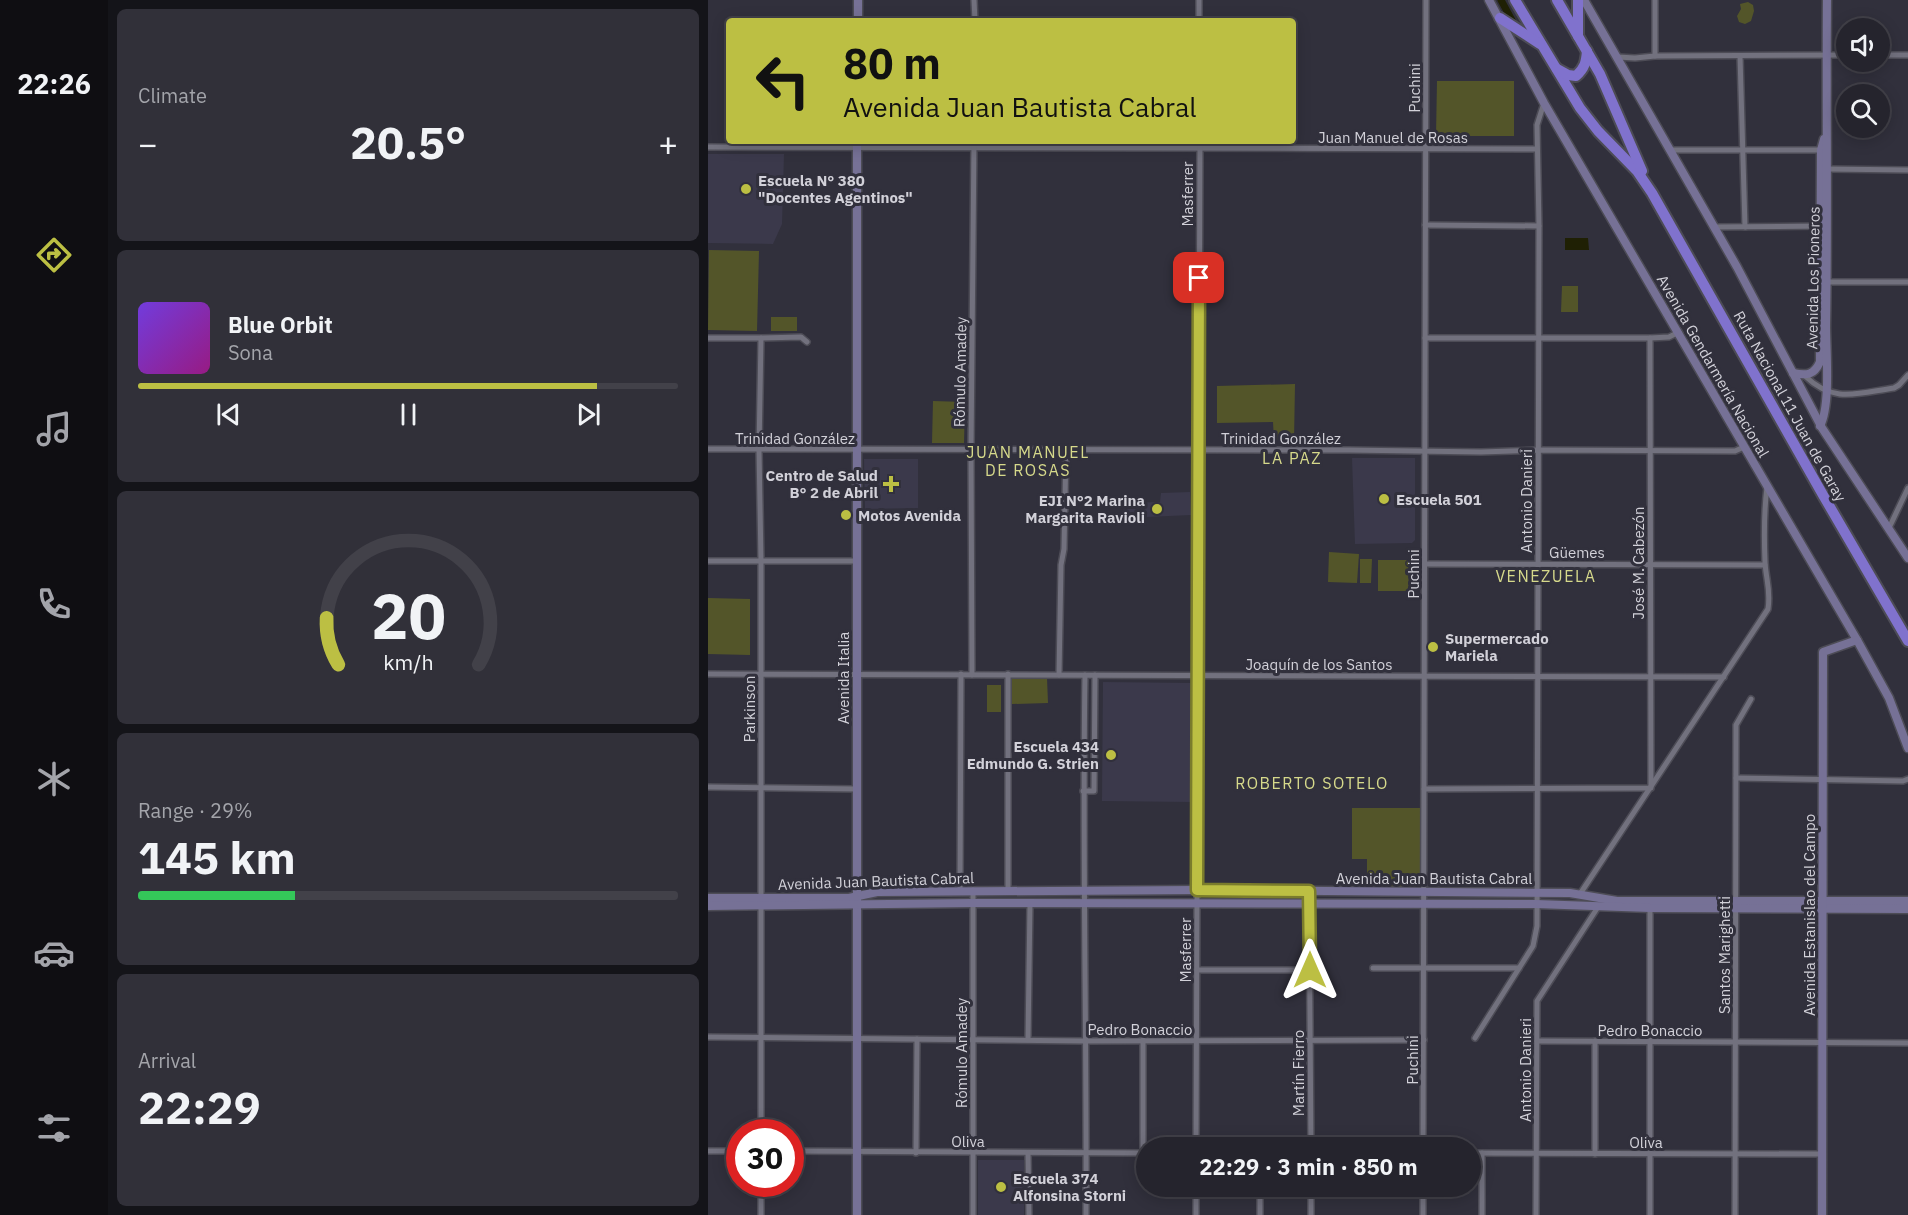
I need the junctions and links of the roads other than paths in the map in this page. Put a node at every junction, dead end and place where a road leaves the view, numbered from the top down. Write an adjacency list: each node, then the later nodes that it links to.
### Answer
1 (858, 0): 12 (main road)
2 (974, 0): 13 (street)
3 (1200, 0): 14 (street)
4 (1426, 0): 35 (street, Puchini)
5 (1489, 0): 15 (main road, Avenida Gendarmería Nacional)
6 (1515, 0): 17 (highway, Ruta Nacional 11 Juan de Garay)
7 (1557, 0): 16 (highway, Ruta Nacional 11 Juan de Garay)
8 (1578, 0): 16 (highway)
9 (1584, 0): 25 (main road)
10 (1655, 0): 23 (street)
11 (1827, 0): 20 (main road, Avenida Los Pioneros)
12 (858, 18)
13 (975, 18)
14 (1200, 18)
15 (1500, 18): 17 (highway); 27 (main road, Avenida Gendarmería Nacional)
16 (1578, 36): 18 (highway, Ruta Nacional 11 Juan de Garay)
17 (1542, 46): 26 (highway, Ruta Nacional 11 Juan de Garay)
18 (1587, 51): 26 (highway); 41 (highway, Ruta Nacional 11 Juan de Garay)
19 (1908, 54): 22 (street)
20 (1826, 55): 21 (street); 24 (street); 38 (main road, Avenida Los Pioneros)
21 (1836, 55)
22 (1890, 55)
23 (1655, 56): 24 (street); 25 (street)
24 (1740, 56): 37 (street)
25 (1618, 57): 36 (main road)
26 (1555, 68): 41 (highway, Ruta Nacional 11 Juan de Garay)
27 (1544, 103): 34 (street, Antonio Danieri); 49 (main road, Avenida Gendarmería Nacional)
28 (857, 144): 31 (street, Juan Manuel de Rosas); 32 (street, Juan Manuel de Rosas); 64 (main road, Avenida Italia)
29 (974, 144): 32 (street, Rómulo Amadey)
30 (1200, 144): 33 (street, Masferrer)
31 (708, 147)
32 (974, 148): 33 (street, Juan Manuel de Rosas); 65 (street, Rómulo Amadey)
33 (1200, 149): 35 (street, Juan Manuel de Rosas); 67 (street, Masferrer)
34 (1538, 149): 35 (street, Juan Manuel de Rosas); 43 (street, Antonio Danieri)
35 (1426, 150): 42 (street, Puchini)
36 (1669, 150): 37 (street); 45 (main road)
37 (1742, 150): 38 (street); 46 (street)
38 (1825, 150): 39 (main road, Avenida Los Pioneros); 44 (main road, Avenida Los Pioneros)
39 (1828, 169): 40 (street); 44 (main road, Avenida Los Pioneros)
40 (1908, 170)
41 (1652, 193): 82 (highway, Ruta Nacional 11 Juan de Garay)
42 (1425, 225): 43 (street); 52 (street, Puchini)
43 (1539, 226): 53 (street, Antonio Danieri)
44 (1824, 226): 46 (street); 47 (main road, Avenida Los Pioneros)
45 (1713, 227): 46 (street); 56 (main road)
46 (1745, 227)
47 (1824, 282): 48 (street); 58 (main road, Avenida Los Pioneros); 59 (main road, Avenida Los Pioneros)
48 (1908, 282)
49 (1679, 332): 54 (street); 61 (main road, Avenida Gendarmería Nacional)
50 (708, 338): 51 (street)
51 (760, 338): 55 (street); 63 (street, Parkinson)
52 (1425, 338): 53 (street); 70 (street, Puchini)
53 (1538, 338): 54 (street); 68 (street, Antonio Danieri)
54 (1650, 338): 69 (street, José M. Cabezón)
55 (807, 342)
56 (1793, 373): 58 (main road); 60 (main road)
57 (1908, 375): 59 (street)
58 (1805, 376): 59 (street)
59 (1826, 391): 60 (main road, Avenida Los Pioneros)
60 (1820, 426): 73 (main road)
61 (1744, 447): 69 (street, Trinidad González); 71 (main road, Avenida Gendarmería Nacional)
62 (708, 449): 63 (street, Trinidad González)
63 (759, 450): 64 (street, Trinidad González); 76 (street, Parkinson)
64 (856, 450): 65 (street, Trinidad González); 77 (main road, Avenida Italia)
65 (971, 450): 66 (street, Trinidad González); 90 (street, Rómulo Amadey)
66 (1066, 450): 67 (street, Trinidad González); 91 (street)
67 (1199, 450): 70 (street, Trinidad González); 94 (street, Masferrer)
68 (1538, 450): 69 (street, Trinidad González); 70 (street, Trinidad González); 79 (street, Antonio Danieri)
69 (1651, 450): 80 (street, José M. Cabezón)
70 (1426, 451): 78 (street, Puchini)
71 (1767, 485): 81 (street); 83 (main road, Avenida Gendarmería Nacional)
72 (1908, 488): 73 (street)
73 (1889, 528): 74 (main road)
74 (1908, 558)
75 (708, 561): 76 (street)
76 (761, 561): 77 (street); 89 (street, Parkinson)
77 (857, 561): 86 (main road, Avenida Italia)
78 (1425, 564): 79 (street, Güemes); 95 (street, Puchini)
79 (1538, 564): 80 (street, Güemes); 96 (street, Antonio Danieri)
80 (1650, 565): 81 (street, Güemes); 97 (street, José M. Cabezón)
81 (1765, 565): 98 (street)
82 (1906, 637): 84 (highway, Ruta Nacional 11 Juan de Garay)
83 (1857, 639): 102 (main road, Avenida Gendarmería Nacional); 104 (main road, Avenida Estanislao del Campo)
84 (1908, 647)
85 (708, 674): 89 (street, Joaquín de los Santos)
86 (857, 674): 87 (street, Joaquín de los Santos); 89 (street, Joaquín de los Santos); 110 (main road, Avenida Italia)
87 (961, 674): 90 (street, Joaquín de los Santos); 114 (street)
88 (1008, 674): 90 (street, Joaquín de los Santos); 91 (street, Joaquín de los Santos); 101 (street)
89 (761, 675): 106 (street, Parkinson)
90 (972, 675)
91 (1059, 675): 92 (street, Joaquín de los Santos)
92 (1084, 675): 93 (street, Joaquín de los Santos); 112 (street)
93 (1095, 675): 94 (street, Joaquín de los Santos); 112 (street)
94 (1198, 675): 95 (street, Joaquín de los Santos); 113 (street, Masferrer)
95 (1424, 676): 96 (street, Joaquín de los Santos); 111 (street, Puchini)
96 (1537, 676): 97 (street, Joaquín de los Santos); 108 (street, Antonio Danieri)
97 (1650, 677): 98 (street, Joaquín de los Santos); 109 (street, José M. Cabezón)
98 (1724, 677): 109 (street)
99 (1751, 699): 103 (street, Santos Marighetti)
100 (1001, 702): 101 (street)
101 (1009, 702): 116 (street)
102 (1908, 748)
103 (1736, 778): 104 (street); 134 (street, Santos Marighetti)
104 (1823, 779): 105 (street); 135 (main road, Avenida Estanislao del Campo)
105 (1908, 779)
106 (761, 786): 107 (street); 110 (street); 124 (street, Parkinson)
107 (708, 787)
108 (1537, 788): 109 (street); 111 (street); 120 (street, Antonio Danieri)
109 (1651, 788): 121 (street)
110 (857, 789): 123 (main road, Avenida Italia)
111 (1424, 789): 119 (street, Puchini)
112 (1083, 791): 117 (street)
113 (1197, 890): 117 (main road, Avenida Juan Bautista Cabral); 118 (main road, Avenida Juan Bautista Cabral); 129 (street, Masferrer)
114 (960, 891): 115 (main road, Avenida Juan Bautista Cabral); 123 (main road, Avenida Juan Bautista Cabral)
115 (973, 891): 116 (main road, Avenida Juan Bautista Cabral); 126 (street, Rómulo Amadey)
116 (1008, 891): 117 (main road, Avenida Juan Bautista Cabral)
117 (1084, 891): 128 (street)
118 (1309, 891): 119 (main road, Avenida Juan Bautista Cabral); 130 (street, Martín Fierro)
119 (1424, 892): 120 (main road, Avenida Juan Bautista Cabral); 132 (street, Puchini)
120 (1537, 892): 121 (main road, Avenida Juan Bautista Cabral); 131 (street, Antonio Danieri)
121 (1580, 894): 133 (main road, Avenida Juan Bautista Cabral)
122 (708, 898): 124 (main road, Avenida Juan Bautista Cabral)
123 (858, 901): 124 (main road, Avenida Juan Bautista Cabral); 126 (main road, Avenida Juan Bautista Cabral); 147 (main road, Avenida Italia)
124 (761, 902): 136 (main road, Avenida Juan Bautista Cabral); 145 (street, Parkinson)
125 (1908, 902): 135 (main road, Avenida Juan Bautista Cabral)
126 (973, 903): 127 (main road, Avenida Juan Bautista Cabral); 149 (street, Rómulo Amadey)
127 (1030, 904): 128 (main road, Avenida Juan Bautista Cabral); 150 (street)
128 (1084, 904): 129 (main road, Avenida Juan Bautista Cabral); 154 (street)
129 (1197, 904): 130 (main road, Avenida Juan Bautista Cabral); 142 (street, Masferrer)
130 (1309, 904): 132 (main road, Avenida Juan Bautista Cabral); 143 (street, Martín Fierro)
131 (1536, 904): 132 (main road, Avenida Juan Bautista Cabral); 137 (main road, Avenida Juan Bautista Cabral); 140 (street, Antonio Danieri)
132 (1424, 905): 141 (street, Puchini)
133 (1650, 905): 134 (main road, Avenida Juan Bautista Cabral); 137 (main road, Avenida Juan Bautista Cabral); 158 (street)
134 (1736, 905): 135 (main road, Avenida Juan Bautista Cabral); 159 (street, Santos Marighetti)
135 (1823, 905): 138 (main road, Avenida Juan Bautista Cabral); 160 (main road, Avenida Estanislao del Campo)
136 (708, 906)
137 (1598, 907): 156 (street, Antonio Danieri)
138 (1908, 909)
139 (1373, 968): 141 (street)
140 (1519, 968): 141 (street); 146 (street, Antonio Danieri)
141 (1424, 969): 153 (street, Puchini)
142 (1197, 970): 143 (street); 152 (street, Masferrer)
143 (1310, 970): 155 (street, Martín Fierro)
144 (708, 1038): 145 (street, Pedro Bonaccio)
145 (760, 1038): 147 (street, Pedro Bonaccio); 162 (street, Parkinson)
146 (1475, 1038)
147 (856, 1039): 148 (street, Pedro Bonaccio); 170 (main road, Avenida Italia)
148 (917, 1039): 149 (street, Pedro Bonaccio); 171 (street)
149 (973, 1040): 150 (street, Pedro Bonaccio); 172 (street, Rómulo Amadey)
150 (1028, 1040): 154 (street, Pedro Bonaccio)
151 (1143, 1040): 152 (street, Pedro Bonaccio); 154 (street, Pedro Bonaccio); 163 (street)
152 (1197, 1040): 155 (street, Pedro Bonaccio); 164 (street, Masferrer)
153 (1424, 1040): 155 (street, Pedro Bonaccio); 166 (street, Puchini)
154 (1085, 1041): 174 (street)
155 (1310, 1041): 165 (street, Martín Fierro)
156 (1537, 1041): 157 (street, Pedro Bonaccio); 177 (street, Antonio Danieri)
157 (1595, 1041): 158 (street, Pedro Bonaccio); 178 (street)
158 (1650, 1042): 159 (street, Pedro Bonaccio); 179 (street)
159 (1736, 1042): 160 (street, Pedro Bonaccio); 180 (street, Santos Marighetti)
160 (1822, 1043): 161 (street, Pedro Bonaccio); 181 (main road, Avenida Estanislao del Campo)
161 (1908, 1043)
162 (760, 1119)
163 (1145, 1137)
164 (1196, 1137)
165 (1311, 1137)
166 (1423, 1137)
167 (708, 1151): 168 (street)
168 (726, 1151)
169 (804, 1151): 170 (street, Oliva)
170 (857, 1151): 171 (street, Oliva); 188 (main road, Avenida Italia)
171 (916, 1153): 172 (street, Oliva)
172 (973, 1153): 173 (street, Oliva); 189 (street, Rómulo Amadey)
173 (1028, 1153): 174 (street, Oliva); 190 (street)
174 (1086, 1153): 175 (street, Oliva); 191 (street)
175 (1136, 1153)
176 (1482, 1153): 177 (street, Oliva); 196 (street)
177 (1536, 1153): 178 (street, Oliva); 197 (street, Antonio Danieri)
178 (1595, 1154): 179 (street, Oliva)
179 (1650, 1154): 180 (street, Oliva); 198 (street)
180 (1736, 1154): 181 (street, Oliva); 199 (street, Santos Marighetti)
181 (1822, 1154): 200 (main road, Avenida Estanislao del Campo)
182 (761, 1197): 187 (street)
183 (1196, 1197): 192 (street)
184 (1260, 1197): 193 (street)
185 (1311, 1197): 194 (street)
186 (1423, 1197): 195 (street)
187 (761, 1215)
188 (857, 1215)
189 (973, 1215)
190 (1029, 1215)
191 (1086, 1215)
192 (1196, 1215)
193 (1260, 1215)
194 (1311, 1215)
195 (1423, 1215)
196 (1482, 1215)
197 (1536, 1215)
198 (1650, 1215)
199 (1735, 1215)
200 (1822, 1215)

